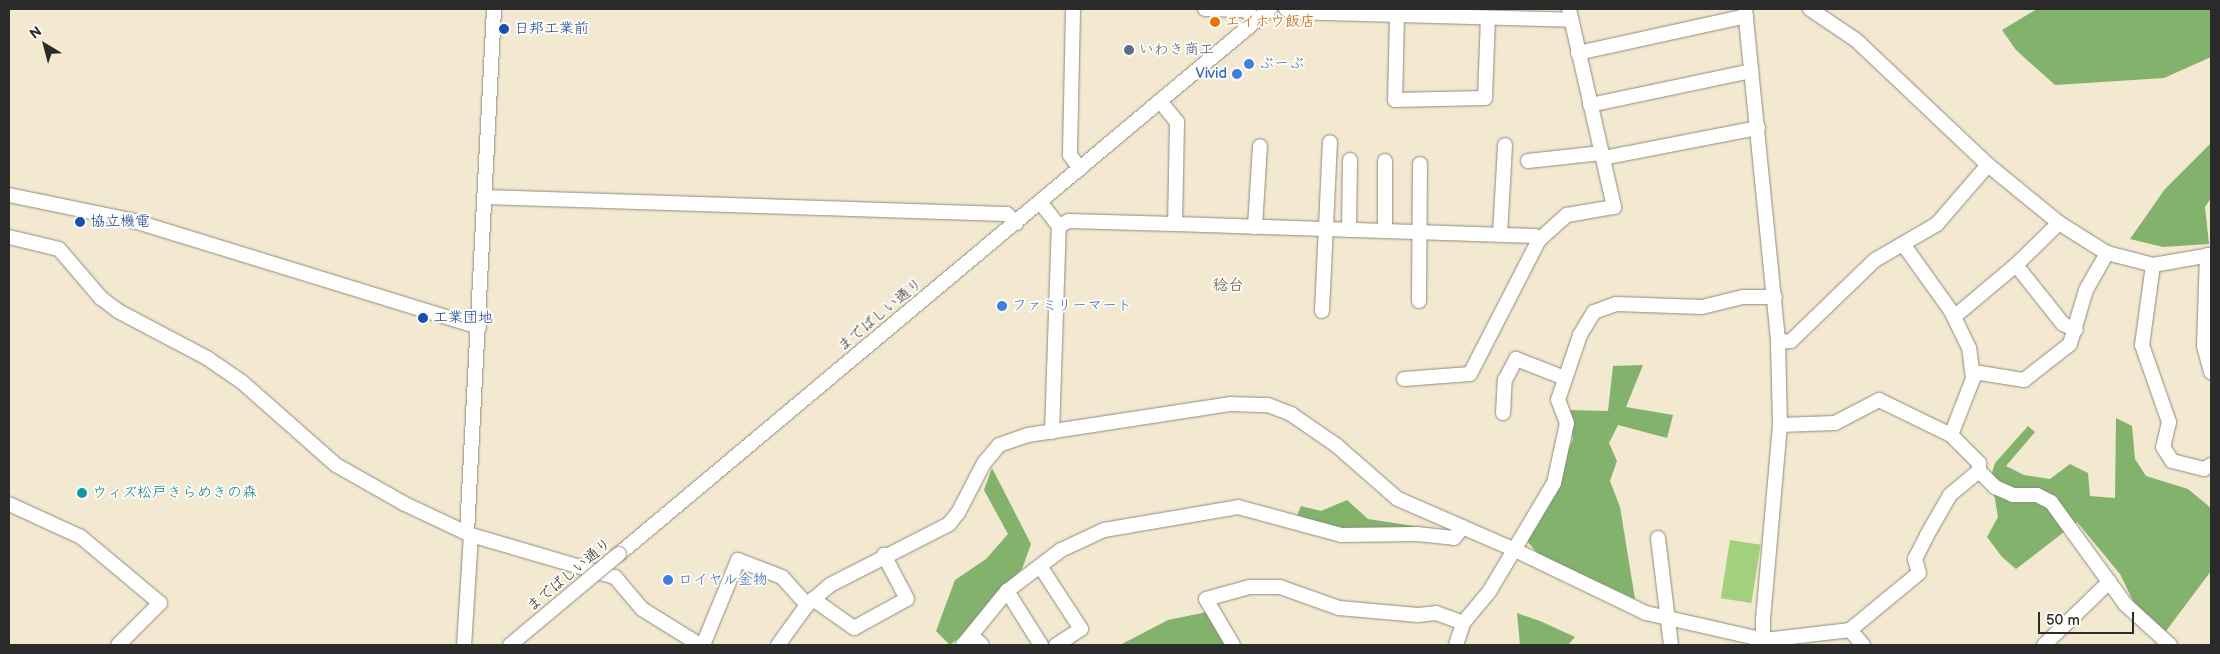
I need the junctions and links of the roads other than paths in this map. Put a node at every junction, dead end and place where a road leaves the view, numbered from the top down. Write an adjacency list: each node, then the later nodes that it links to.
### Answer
1 (494, 9): 28 (street)
2 (1073, 9): 26 (street)
3 (1205, 9): 11 (street)
4 (1270, 9): 11 (street, までばしい通り)
5 (1286, 9): 9 (street)
6 (1810, 9): 25 (street)
7 (1745, 12): 12 (street); 13 (street)
8 (1569, 14): 10 (street); 12 (street)
9 (1397, 15): 10 (street); 10 (street)
10 (1482, 15)
11 (1256, 21): 14 (street, までばしい通り)
12 (1578, 53): 15 (street)
13 (1751, 71): 15 (street); 16 (street)
14 (1160, 101): 26 (street, までばしい通り); 32 (street)
15 (1590, 105): 20 (street)
16 (1758, 128): 20 (street); 47 (street)
17 (1330, 142): 35 (street)
18 (1505, 145): 39 (street)
19 (1260, 146): 34 (street)
20 (1602, 156): 23 (street); 41 (street)
21 (1350, 160): 36 (street)
22 (1386, 161): 37 (street)
23 (1528, 161)
24 (1420, 164): 38 (street)
25 (1988, 165): 31 (street); 42 (street)
26 (1080, 169): 29 (street, までばしい通り)
27 (9, 195): 51 (street)
28 (485, 197): 30 (street); 51 (street)
29 (1040, 202): 30 (street, までばしい通り); 33 (street)
30 (1016, 223): 81 (street, までばしい通り, bridge)
31 (2059, 223): 43 (street); 46 (street)
32 (1175, 224): 33 (street); 34 (street)
33 (1059, 226): 60 (street)
34 (1255, 227): 35 (street)
35 (1328, 229): 36 (street); 49 (street)
36 (1349, 230): 37 (street)
37 (1384, 231): 38 (street)
38 (1421, 232): 39 (street); 48 (street)
39 (1500, 235): 41 (street)
40 (9, 237): 66 (street)
41 (1539, 240): 57 (street)
42 (1903, 244): 50 (street); 53 (street)
43 (2107, 253): 45 (street); 52 (street)
44 (2209, 255): 45 (street); 55 (street)
45 (2153, 265): 62 (street)
46 (2016, 266): 50 (street); 52 (street)
47 (1774, 297): 53 (street); 56 (street)
48 (1419, 302)
49 (1322, 311)
50 (1954, 317): 54 (street)
51 (479, 327): 66 (street)
52 (2076, 330): 54 (street)
53 (1778, 342): 59 (street)
54 (1974, 372): 61 (street)
55 (2211, 372)
56 (1565, 378): 58 (street); 68 (street)
57 (1404, 379)
58 (1503, 413)
59 (1780, 425): 61 (street); 79 (street)
60 (1052, 432): 65 (street); 69 (street)
61 (1951, 435): 63 (street)
62 (2211, 465)
63 (1978, 471): 71 (street); 76 (street)
64 (9, 504): 80 (street)
65 (1463, 527): 68 (street); 70 (street)
66 (469, 534): 78 (street); 82 (street)
67 (1658, 538): 74 (street)
68 (1513, 549): 74 (street); 75 (street)
69 (884, 555): 73 (street); 73 (street)
70 (1040, 566): 72 (street); 85 (street)
71 (2109, 582): 90 (street); 91 (street)
72 (1007, 591): 77 (street); 84 (street)
73 (810, 602): 82 (street); 83 (street)
74 (1670, 621): 79 (street); 88 (street)
75 (1464, 623): 86 (street); 87 (street)
76 (1850, 630): 79 (street); 89 (street)
77 (972, 642)
78 (463, 644)
79 (1765, 644)
80 (118, 645)
81 (510, 645)
82 (702, 645)
83 (778, 645)
84 (1041, 645)
85 (1056, 645)
86 (1234, 645)
87 (1456, 645)
88 (1671, 645)
89 (1864, 645)
90 (2044, 645)
91 (2170, 645)

